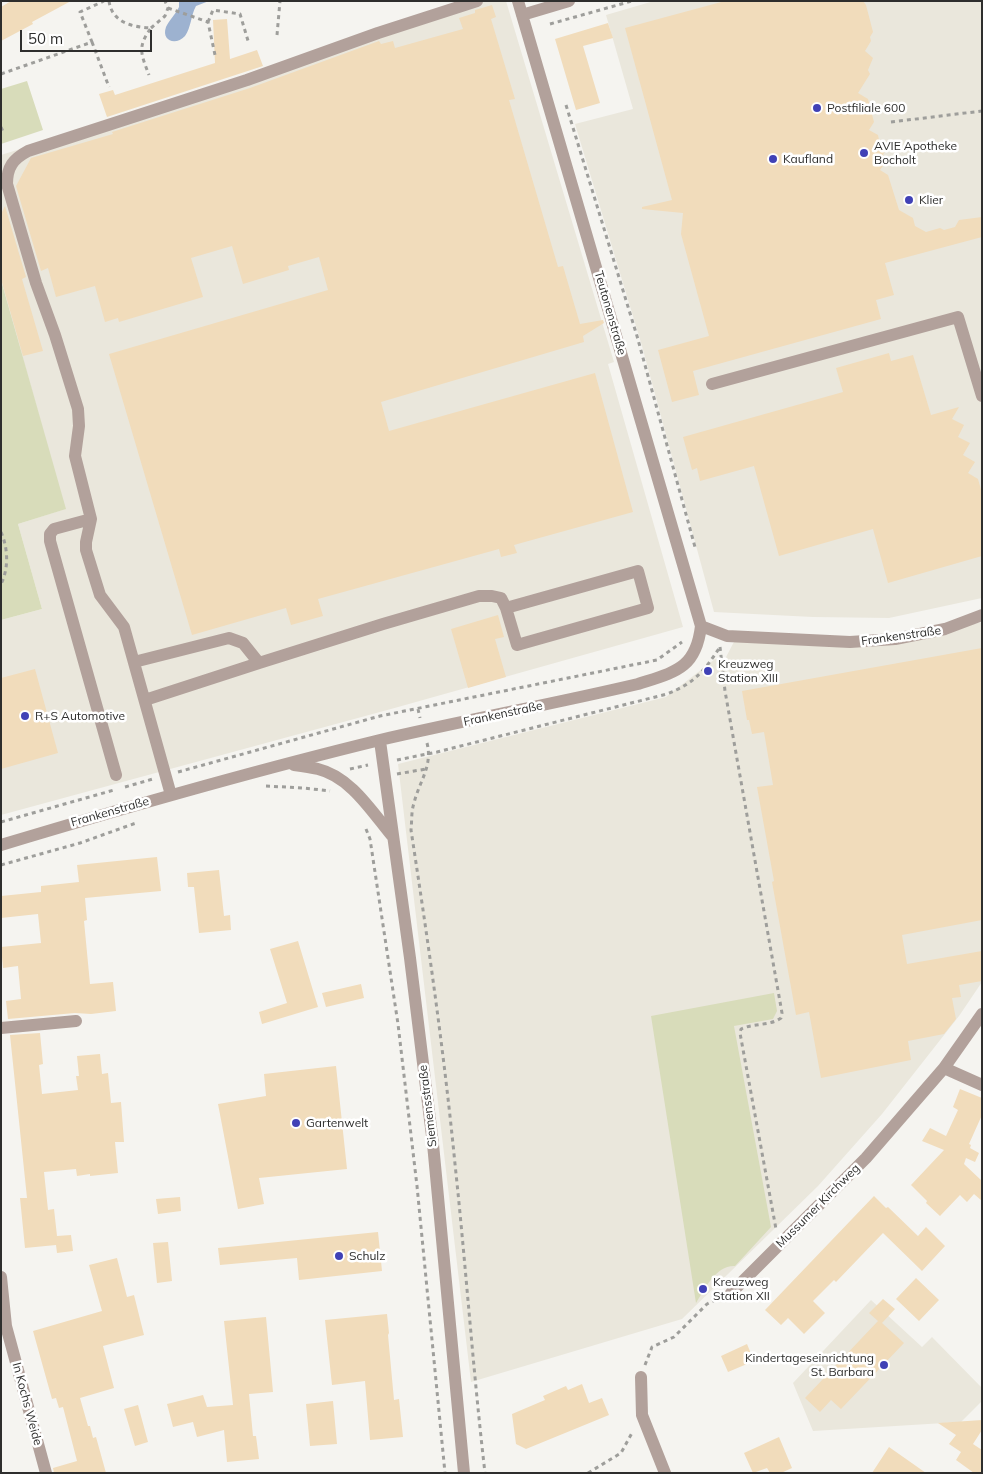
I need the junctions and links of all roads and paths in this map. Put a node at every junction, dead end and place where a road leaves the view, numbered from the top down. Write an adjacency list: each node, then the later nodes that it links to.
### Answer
1 (104, 1): 15 (path)
2 (108, 1): 13 (path)
3 (165, 1): 9 (path)
4 (280, 1): 14 (path)
5 (477, 1): 28 (street)
6 (518, 1): 10 (street, Teutonenstraße)
7 (569, 1): 10 (street)
8 (632, 1): 12 (path)
9 (168, 8): 11 (path); 13 (path)
10 (522, 15): 34 (street, Teutonenstraße)
11 (208, 22): 16 (path); 17 (path)
12 (542, 26)
13 (151, 28): 19 (path)
14 (277, 35)
15 (92, 42): 18 (path); 20 (path)
16 (249, 44)
17 (215, 55)
18 (1, 74)
19 (149, 75)
20 (110, 87)
21 (565, 102): 30 (path)
22 (982, 111): 23 (path)
23 (891, 122)
24 (1, 127): 25 (path)
25 (4, 134)
26 (712, 384): 27 (street)
27 (982, 396)
28 (91, 519): 37 (street); 43 (street)
29 (1, 532): 31 (path)
30 (696, 548)
31 (1, 584)
32 (506, 608): 32 (street); 38 (street)
33 (982, 615): 34 (street, Frankenstraße)
34 (701, 626): 35 (street, Frankenstraße)
35 (698, 643): 40 (street, Frankenstraße); 44 (path)
36 (720, 647): 59 (path)
37 (134, 662): 38 (street); 39 (street)
38 (259, 664): 39 (street)
39 (145, 700): 44 (street)
40 (380, 740): 42 (street, Frankenstraße); 51 (street, Siemensstraße)
41 (430, 754): 67 (path)
42 (287, 764): 47 (street, Frankenstraße); 51 (street)
43 (116, 774)
44 (165, 776): 47 (street); 48 (path)
45 (266, 786): 46 (path)
46 (336, 794)
47 (171, 795): 52 (street, Frankenstraße)
48 (1, 822)
49 (139, 822): 53 (path)
50 (364, 826): 65 (path)
51 (393, 837): 66 (street, Siemensstraße)
52 (1, 845)
53 (1, 865)
54 (982, 1014): 57 (street, Mussumer Kirchweg)
55 (76, 1021): 56 (street)
56 (1, 1028)
57 (944, 1068): 58 (street); 59 (street, Mussumer Kirchweg)
58 (982, 1085)
59 (779, 1246): 61 (street, Mussumer Kirchweg)
60 (1, 1276): 64 (street, In Kochs Weide)
61 (731, 1293): 62 (path)
62 (641, 1377): 63 (street)
63 (642, 1415): 68 (path); 69 (street)
64 (46, 1473)
65 (445, 1473)
66 (464, 1473)
67 (484, 1473)
68 (588, 1473)
69 (665, 1473)

